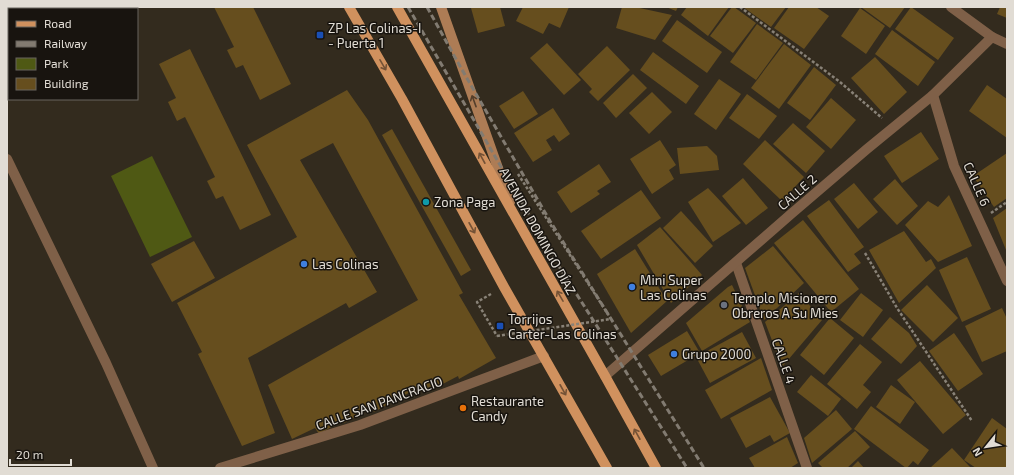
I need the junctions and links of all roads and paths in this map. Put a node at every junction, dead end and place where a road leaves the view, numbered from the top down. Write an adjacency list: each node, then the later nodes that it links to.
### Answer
1 (349, 7): 17 (main road, one-way to 17)
2 (397, 7): 11 (main road, AVENIDA DOMINGO DÍAZ, one-way to 2)
3 (441, 7): 11 (main road, one-way to 3)
4 (740, 7): 9 (path)
5 (951, 7): 6 (street)
6 (992, 37): 7 (street); 8 (street, CALLE 2)
7 (1007, 44)
8 (933, 95): 9 (street, CALLE 2); 14 (street, CALLE 6)
9 (893, 128): 13 (street, CALLE 2)
10 (7, 159): 20 (street)
11 (515, 217): 18 (main road, AVENIDA DOMINGO DÍAZ, one-way to 11)
12 (865, 253): 19 (path)
13 (736, 263): 18 (street, CALLE 2); 24 (street, CALLE 4)
14 (1007, 281)
15 (477, 302): 16 (path, bridge)
16 (611, 319)
17 (544, 356): 21 (street, CALLE SAN PANCRACIO); 22 (main road, one-way to 22)
18 (606, 376): 23 (main road, AVENIDA DOMINGO DÍAZ, one-way to 18)
19 (972, 421)
20 (153, 468)
21 (220, 468)
22 (607, 468)
23 (656, 468)
24 (807, 468)

